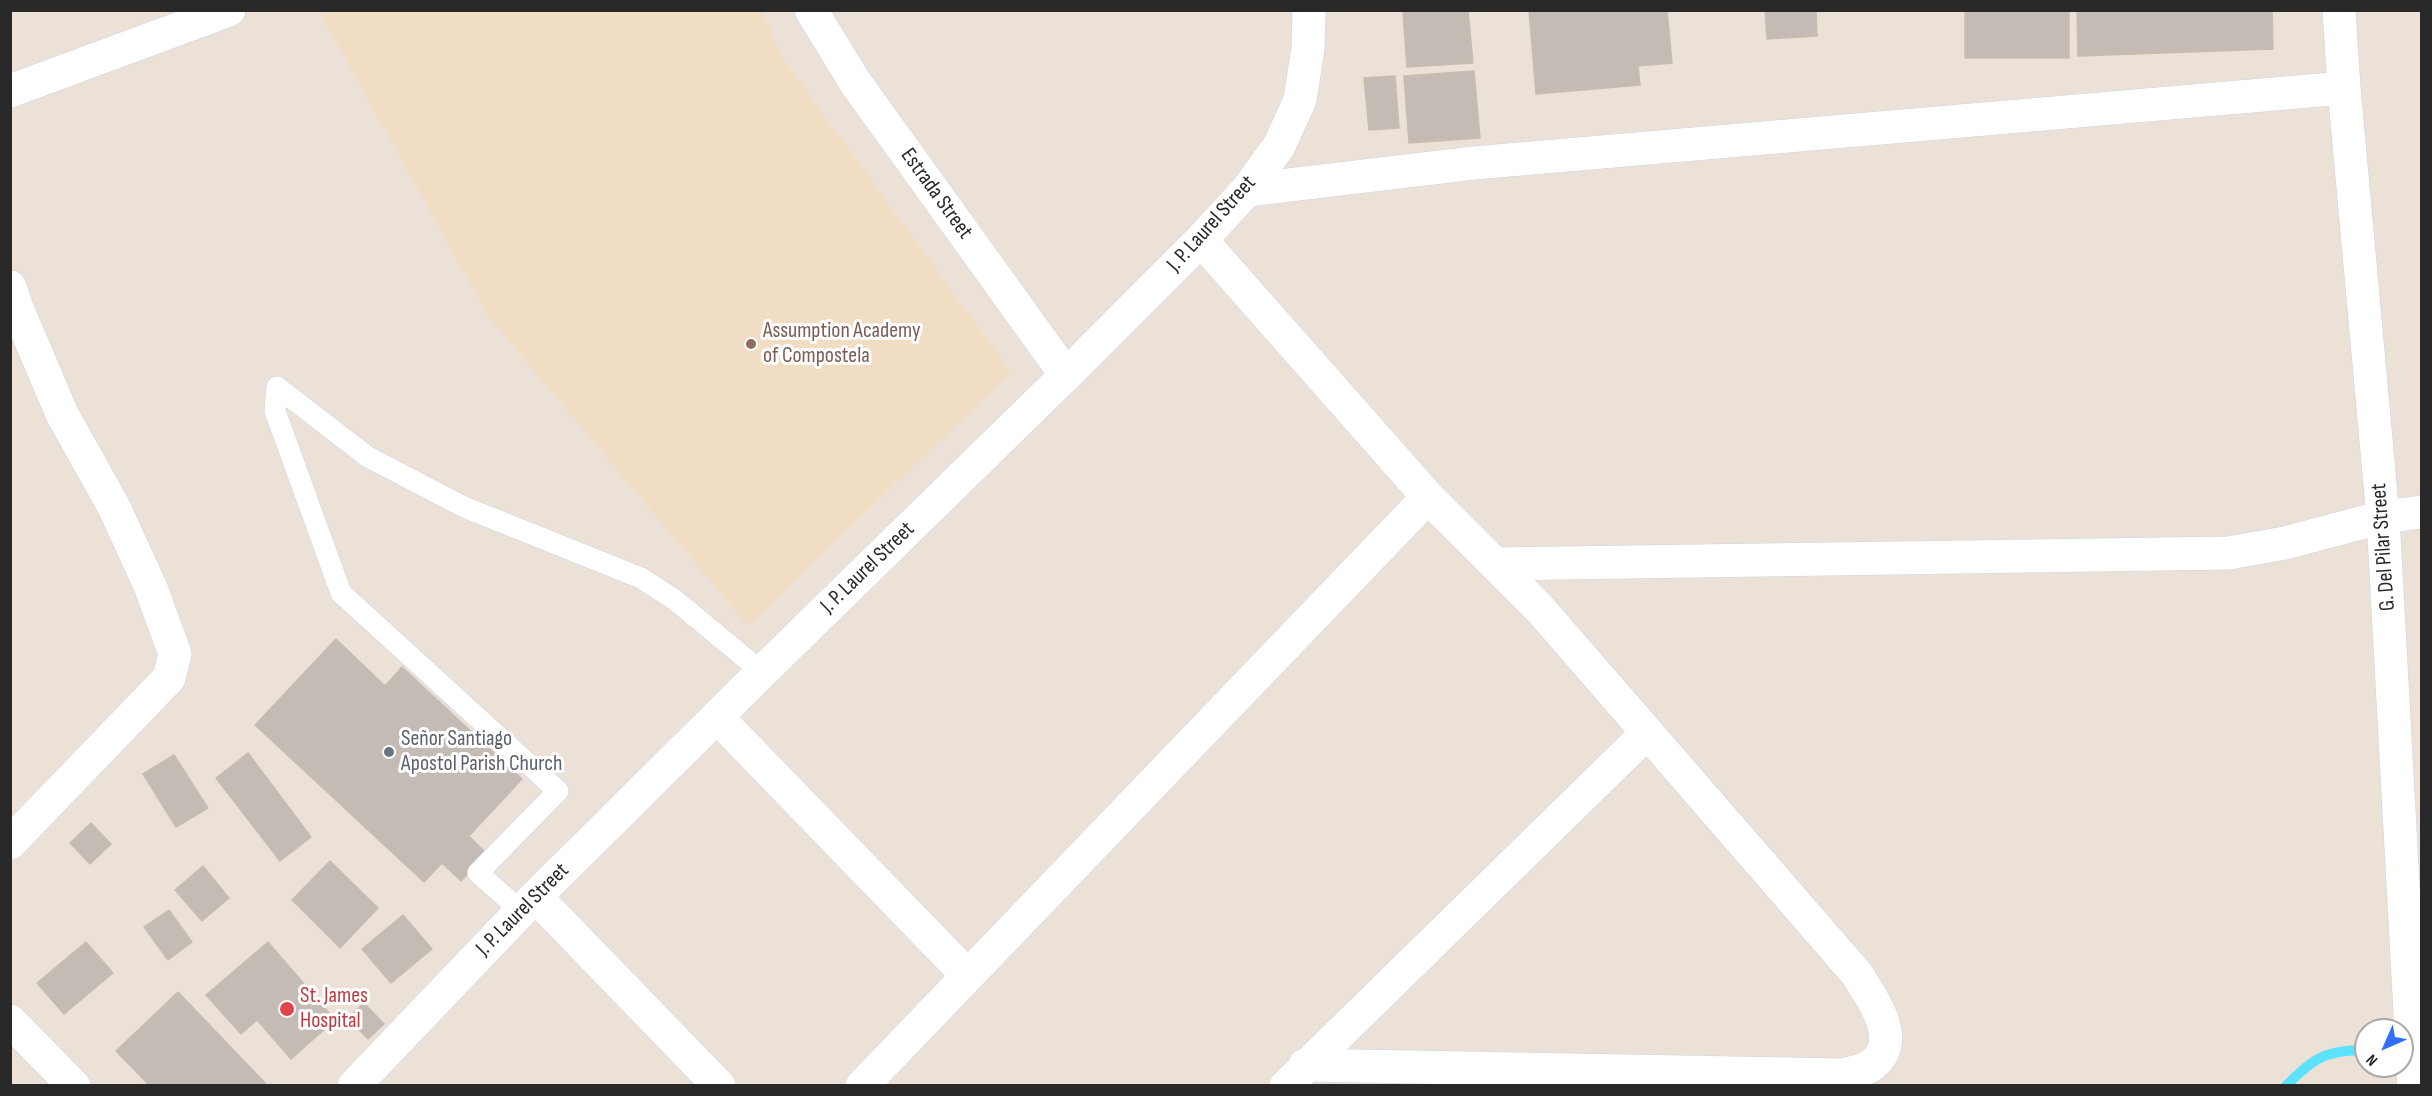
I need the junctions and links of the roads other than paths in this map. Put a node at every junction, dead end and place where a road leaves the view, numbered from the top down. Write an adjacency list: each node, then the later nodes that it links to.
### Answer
1 (229, 10): 6 (street)
2 (811, 10): 10 (street, Estrada Street)
3 (1309, 10): 7 (street, J. P. Laurel Street)
4 (2339, 10): 5 (street, G. Del Pilar Street)
5 (2344, 88): 7 (street); 13 (street, G. Del Pilar Street)
6 (10, 91)
7 (1247, 190): 8 (street, J. P. Laurel Street)
8 (1201, 240): 10 (street, J. P. Laurel Street); 11 (street)
9 (10, 287): 18 (street)
10 (1066, 375): 15 (street, J. P. Laurel Street)
11 (1428, 497): 14 (street); 20 (street)
12 (2421, 512): 13 (street)
13 (2383, 516): 14 (street); 27 (street, G. Del Pilar Street)
14 (1496, 564): 17 (street)
15 (762, 672): 16 (street, J. P. Laurel Street); 19 (lane)
16 (717, 717): 19 (street, J. P. Laurel Street); 20 (street)
17 (1647, 733): 22 (street); 22 (street)
18 (10, 843)
19 (528, 904): 24 (street, J. P. Laurel Street); 25 (street)
20 (967, 975): 26 (street)
21 (10, 1021): 23 (street)
22 (1296, 1075)
23 (74, 1086)
24 (354, 1086)
25 (719, 1086)
26 (862, 1086)
27 (2414, 1086)

